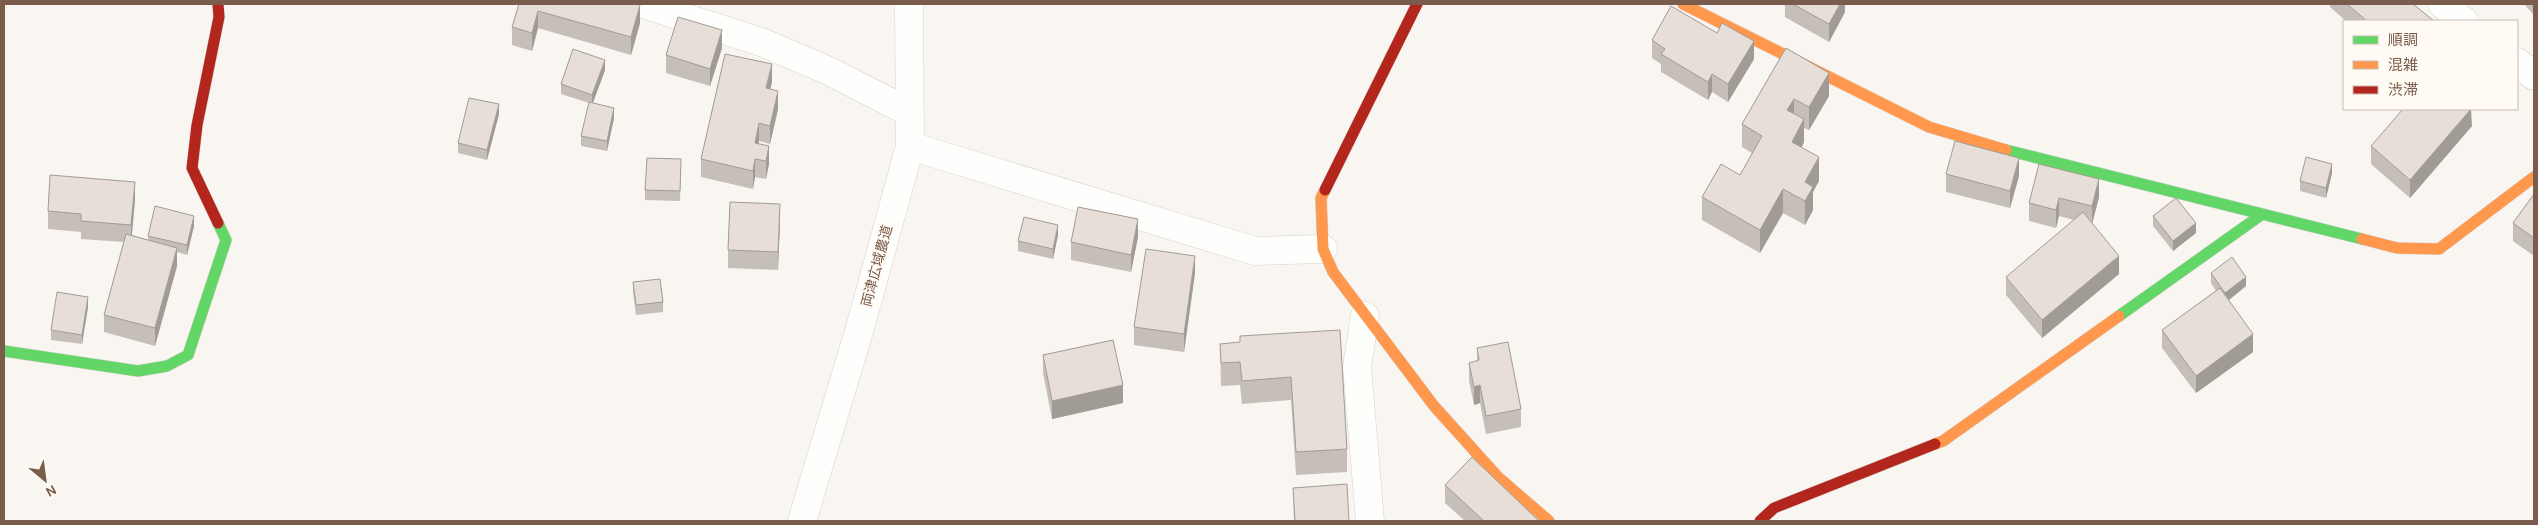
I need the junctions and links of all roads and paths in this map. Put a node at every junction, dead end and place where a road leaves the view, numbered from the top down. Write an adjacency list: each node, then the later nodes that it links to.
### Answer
1 (218, 4): 16 (street)
2 (643, 4): 10 (street)
3 (909, 4): 10 (street, 両津広域農道)
4 (1417, 4): 14 (street)
5 (1683, 4): 13 (street)
6 (2442, 4): 7 (street)
7 (2463, 20)
8 (2518, 63): 9 (street)
9 (2534, 76)
10 (909, 112): 11 (street, 両津広域農道)
11 (910, 146): 14 (street); 17 (street, 両津広域農道)
12 (2534, 176): 13 (street)
13 (2261, 215): 20 (street)
14 (1323, 249): 15 (street)
15 (1366, 316): 18 (street); 19 (street)
16 (4, 351)
17 (802, 521)
18 (1370, 521)
19 (1549, 521)
20 (1760, 521)

